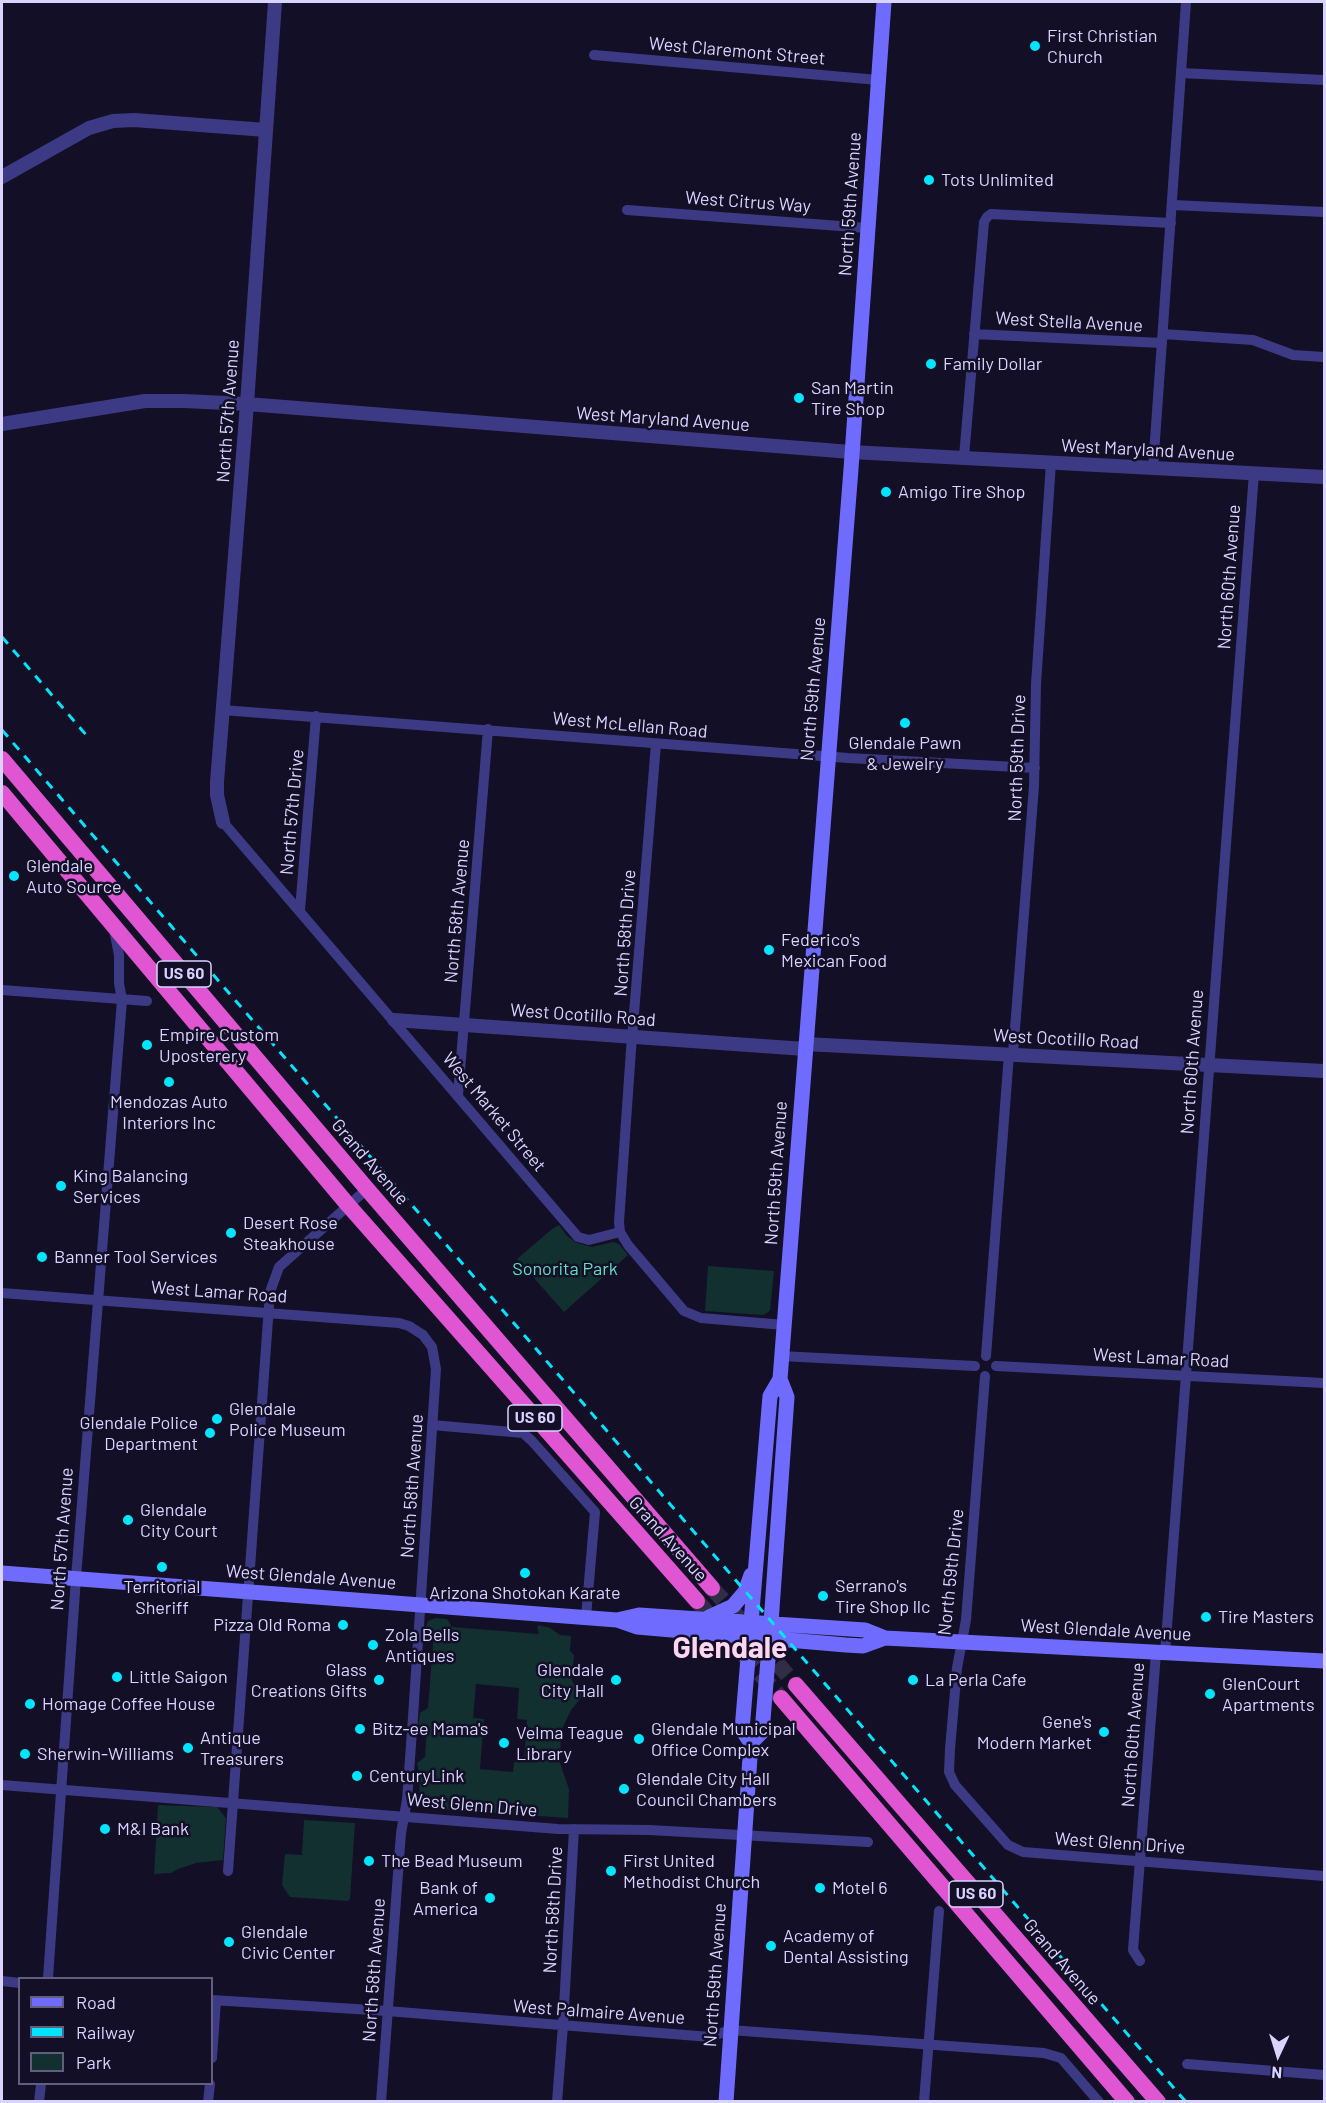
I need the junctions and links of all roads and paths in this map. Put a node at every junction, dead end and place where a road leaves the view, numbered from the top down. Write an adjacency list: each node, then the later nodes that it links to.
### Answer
1 (275, 2): 8 (street, North 57th Avenue)
2 (884, 2): 6 (main road, North 59th Avenue)
3 (1186, 2): 5 (street)
4 (594, 55): 6 (street, West Claremont Street)
5 (1181, 73): 7 (street); 10 (street)
6 (878, 80): 14 (main road, North 59th Avenue)
7 (1324, 80)
8 (266, 130): 9 (street); 18 (street, North 57th Avenue)
9 (2, 177)
10 (1173, 205): 12 (street); 13 (street)
11 (627, 210): 14 (street, West Citrus Way)
12 (1324, 212)
13 (1171, 223): 15 (street); 16 (street)
14 (867, 228): 20 (main road, North 59th Avenue)
15 (975, 334): 16 (street, West Stella Avenue); 21 (street)
16 (1162, 338): 17 (street, West Stella Avenue); 23 (street)
17 (1324, 357)
18 (247, 404): 19 (street, West Maryland Avenue); 20 (street, West Maryland Avenue); 26 (street, North 57th Avenue)
19 (2, 424)
20 (851, 452): 21 (street, West Maryland Avenue); 30 (main road, North 59th Avenue)
21 (964, 457): 22 (street, West Maryland Avenue)
22 (1052, 463): 23 (street, West Maryland Avenue); 32 (street, North 59th Drive)
23 (1153, 468): 24 (street, West Maryland Avenue)
24 (1254, 473): 25 (street, West Maryland Avenue); 45 (street, North 60th Avenue)
25 (1324, 477)
26 (222, 710): 27 (street, West McLellan Road); 34 (street, North 57th Avenue)
27 (316, 716): 28 (street, West McLellan Road); 35 (street, North 57th Drive)
28 (488, 729): 29 (street, West McLellan Road); 41 (street, North 58th Avenue)
29 (657, 744): 30 (street, West McLellan Road); 42 (street, North 58th Drive)
30 (828, 757): 32 (street, West McLellan Road); 43 (main road, North 59th Avenue)
31 (2, 759): 48 (highway, Grand Avenue / US 60)
32 (1035, 768): 44 (street, North 59th Drive)
33 (2, 793): 36 (highway, Grand Avenue / US 60)
34 (223, 822): 35 (street, West Market Street)
35 (300, 910): 40 (street, West Market Street)
36 (112, 923): 38 (street, North 57th Avenue); 49 (highway, Grand Avenue / US 60)
37 (2, 990): 38 (street)
38 (122, 1000): 39 (street); 52 (street, North 57th Avenue)
39 (147, 1002)
40 (394, 1020): 41 (street, West Ocotillo Road); 47 (street, West Market Street)
41 (464, 1025): 42 (street, West Ocotillo Road); 47 (street, North 58th Avenue)
42 (633, 1037): 43 (street, West Ocotillo Road); 50 (street, North 58th Drive)
43 (805, 1046): 44 (street, West Ocotillo Road); 54 (main road, North 59th Avenue)
44 (1011, 1054): 45 (street, West Ocotillo Road); 57 (street, North 59th Drive)
45 (1208, 1065): 46 (street, West Ocotillo Road); 60 (street, North 60th Avenue)
46 (1324, 1071)
47 (458, 1095): 50 (street, West Market Street)
48 (367, 1189): 49 (street); 68 (highway, Grand Avenue / US 60)
49 (348, 1205): 53 (street); 70 (highway, Grand Avenue / US 60)
50 (620, 1232): 54 (street)
51 (2, 1293): 52 (street, West Lamar Road)
52 (98, 1300): 53 (street, West Lamar Road); 67 (street, North 57th Avenue)
53 (268, 1313): 55 (street, West Lamar Road); 69 (street)
54 (784, 1325): 56 (main road, North 59th Avenue)
55 (428, 1341): 64 (street, North 58th Avenue)
56 (781, 1356): 58 (street); 62 (main road, North 59th Avenue)
57 (986, 1356): 58 (street); 59 (street)
58 (975, 1366): 61 (street)
59 (996, 1366): 60 (street, West Lamar Road); 61 (street)
60 (1186, 1375): 63 (street, West Lamar Road); 80 (street, North 60th Avenue)
61 (985, 1376): 79 (street, North 59th Drive)
62 (780, 1379): 65 (main road, North 59th Avenue); 75 (main road, North 59th Avenue)
63 (1324, 1383)
64 (432, 1425): 71 (street, North 58th Avenue); 72 (street)
65 (758, 1543): 73 (main road); 76 (main road, North 59th Avenue)
66 (2, 1573): 67 (main road, West Glendale Avenue)
67 (76, 1578): 69 (main road, West Glendale Avenue); 87 (street, North 57th Avenue)
68 (712, 1588)
69 (248, 1591): 71 (main road, West Glendale Avenue); 88 (street)
70 (697, 1601)
71 (420, 1605): 72 (main road, West Glendale Avenue); 89 (street, North 58th Avenue)
72 (586, 1617): 74 (main road, West Glendale Avenue)
73 (702, 1619): 74 (main road, West Glendale Avenue); 76 (main road, West Glendale Avenue)
74 (617, 1620): 76 (main road, West Glendale Avenue)
75 (771, 1623): 76 (main road, West Glendale Avenue); 77 (main road, West Glendale Avenue); 78 (main road, North 59th Avenue)
76 (751, 1629): 78 (main road, West Glendale Avenue); 84 (main road, North 59th Avenue)
77 (885, 1638): 78 (main road, West Glendale Avenue); 79 (main road, West Glendale Avenue)
78 (769, 1639): 84 (main road, North 59th Avenue)
79 (962, 1642): 80 (main road, West Glendale Avenue); 85 (street, North 59th Drive)
80 (1161, 1653): 81 (main road, West Glendale Avenue); 93 (street, North 60th Avenue)
81 (1324, 1661)
82 (796, 1685): 119 (highway, Grand Avenue / US 60)
83 (781, 1698): 118 (highway, US 60)
84 (751, 1743): 91 (main road, North 59th Avenue)
85 (949, 1772): 93 (street, West Glenn Drive)
86 (2, 1785): 87 (street, West Glenn Drive)
87 (61, 1790): 88 (street, West Glenn Drive); 98 (street, North 57th Avenue)
88 (233, 1802): 89 (street, West Glenn Drive); 94 (street)
89 (404, 1816): 90 (street, West Glenn Drive); 102 (street, North 58th Avenue)
90 (574, 1829): 91 (street, West Glenn Drive); 103 (street, North 58th Drive)
91 (744, 1835): 92 (street, West Glenn Drive); 105 (main road, North 59th Avenue)
92 (868, 1842)
93 (1140, 1861): 95 (street, West Glenn Drive); 97 (street, North 60th Avenue)
94 (228, 1871)
95 (1324, 1876)
96 (939, 1911): 106 (street)
97 (1140, 1962)
98 (48, 1977)
99 (2, 1981): 100 (street)
100 (18, 1983)
101 (214, 2000): 102 (street, West Palmaire Avenue); 104 (street)
102 (387, 2011): 103 (street, West Palmaire Avenue); 113 (street, North 58th Avenue)
103 (563, 2025): 105 (street, West Palmaire Avenue); 114 (street, North 58th Drive)
104 (213, 2029)
105 (730, 2030): 106 (street, West Palmaire Avenue); 115 (main road, North 59th Avenue)
106 (929, 2045): 116 (street); 117 (street, West Palmaire Avenue)
107 (1187, 2064): 108 (street)
108 (1324, 2075)
109 (40, 2085): 111 (street)
110 (210, 2085): 112 (street)
111 (39, 2102)
112 (208, 2102)
113 (381, 2102)
114 (556, 2102)
115 (726, 2102)
116 (924, 2102)
117 (1100, 2102)
118 (1127, 2102)
119 (1158, 2102)

